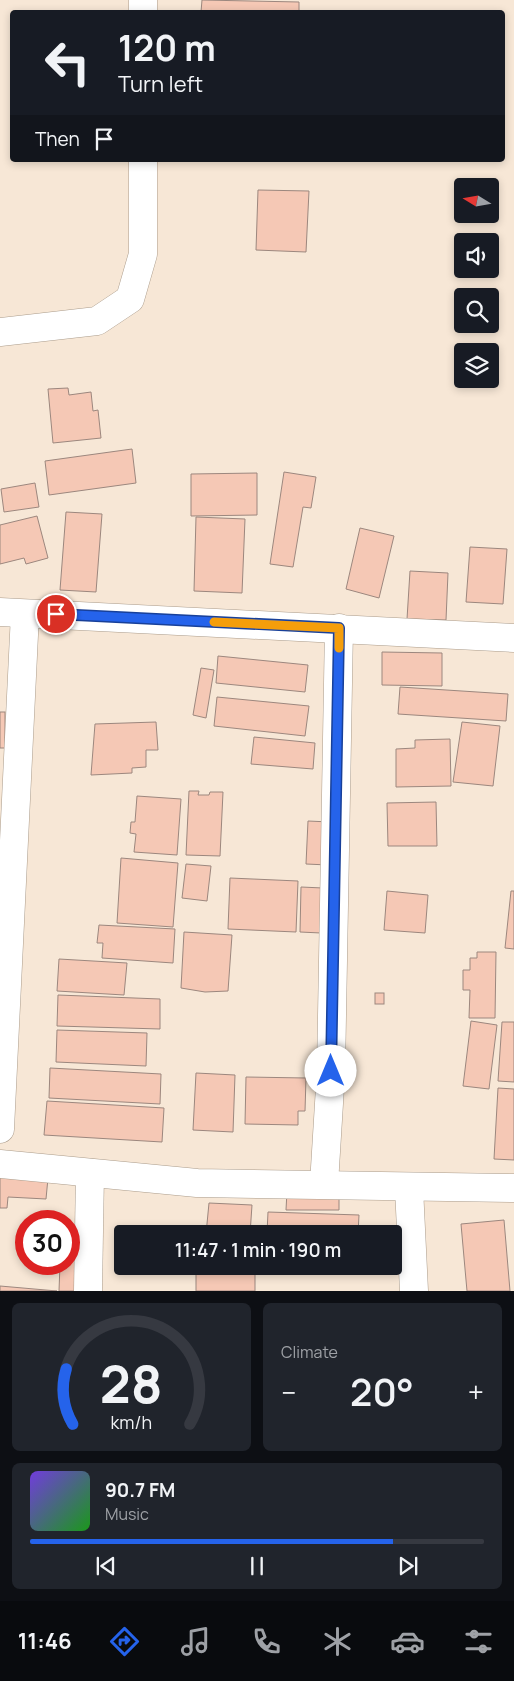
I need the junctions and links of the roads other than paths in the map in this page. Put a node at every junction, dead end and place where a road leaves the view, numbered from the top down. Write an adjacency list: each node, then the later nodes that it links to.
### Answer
1 (143, 162): 2 (street)
2 (0, 332)
3 (12, 613): 4 (street); 6 (street)
4 (339, 628): 5 (street); 9 (street)
5 (514, 638)
6 (0, 1129)
7 (0, 1164): 8 (street)
8 (90, 1172): 9 (street); 12 (street)
9 (324, 1184): 10 (street)
10 (409, 1188): 11 (street); 13 (street)
11 (514, 1188)
12 (88, 1291)
13 (414, 1291)

